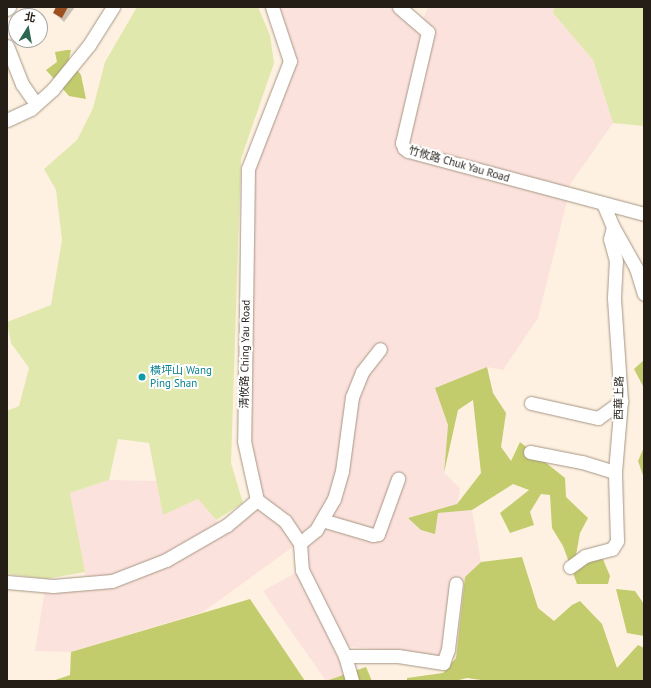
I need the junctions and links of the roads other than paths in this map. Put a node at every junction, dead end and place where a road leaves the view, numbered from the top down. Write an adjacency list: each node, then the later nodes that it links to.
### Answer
1 (113, 7): 5 (street)
2 (272, 7): 17 (street, 清攸路 Ching Yau Road)
3 (399, 7): 7 (street, 竹攸路 Chuk Yau Road)
4 (7, 46): 5 (street)
5 (36, 104): 6 (street)
6 (7, 120)
7 (603, 203): 8 (street, 竹攸路 Chuk Yau Road); 9 (street, 西華上路)
8 (644, 214)
9 (613, 227): 10 (street); 12 (street, 西華上路)
10 (644, 294)
11 (380, 349): 18 (street)
12 (621, 401): 13 (street); 15 (street, 西華上路)
13 (531, 404)
14 (530, 452): 15 (street)
15 (615, 472): 20 (street, 西華上路)
16 (398, 479): 18 (street)
17 (257, 500): 19 (street); 21 (street)
18 (322, 520): 19 (street)
19 (300, 543): 23 (street)
20 (570, 567)
21 (7, 582)
22 (456, 583): 23 (street)
23 (345, 656): 24 (street)
24 (352, 681)

